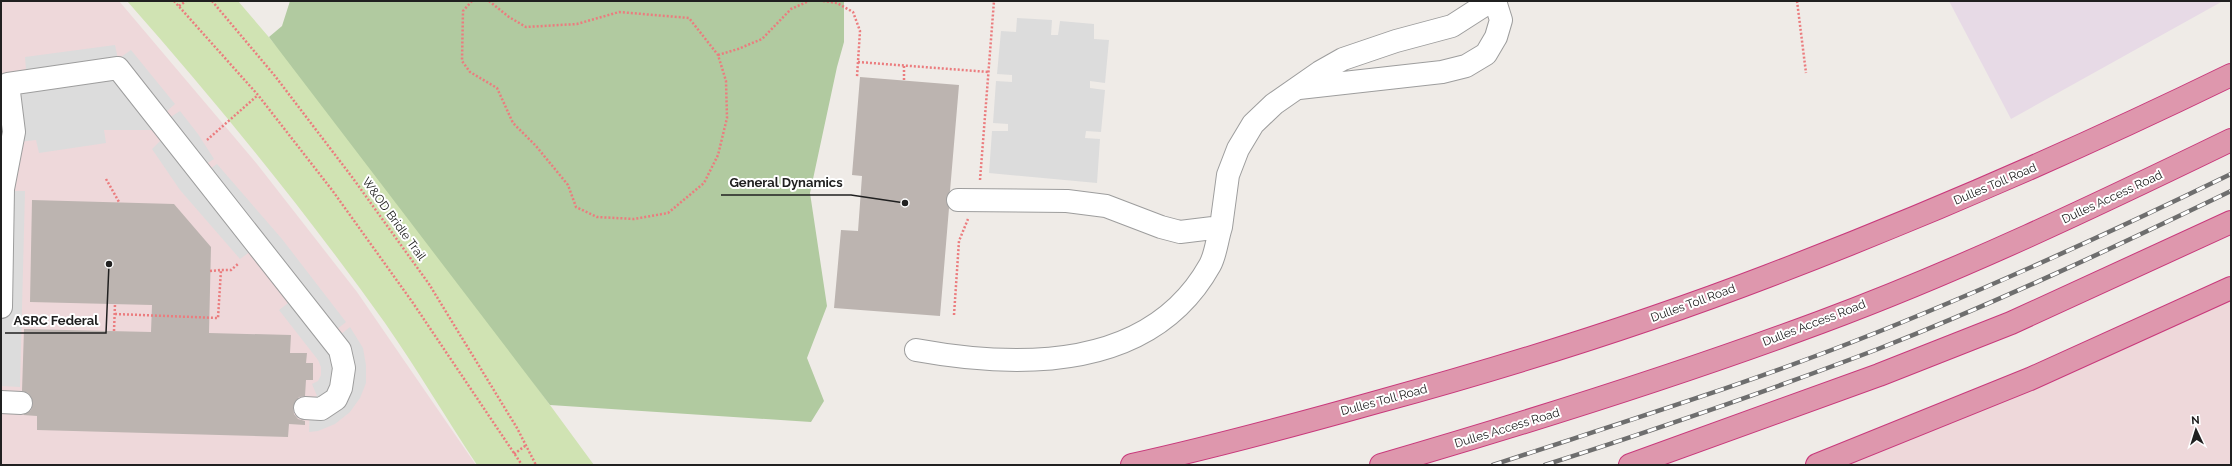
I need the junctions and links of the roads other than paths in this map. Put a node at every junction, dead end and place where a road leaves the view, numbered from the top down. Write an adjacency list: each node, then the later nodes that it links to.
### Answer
1 (1491, 1): 4 (lane)
2 (1494, 1): 4 (lane)
3 (2231, 75): 13 (highway, Dulles Toll Road)
4 (1299, 88): 8 (lane)
5 (2231, 140): 14 (highway, Dulles Access Road)
6 (966, 200): 8 (lane)
7 (2231, 222): 15 (highway)
8 (1221, 227): 11 (lane)
9 (2231, 288): 16 (highway)
10 (1, 307): 12 (lane)
11 (916, 350)
12 (305, 408)
13 (1132, 465)
14 (1381, 465)
15 (1630, 465)
16 (1817, 465)

